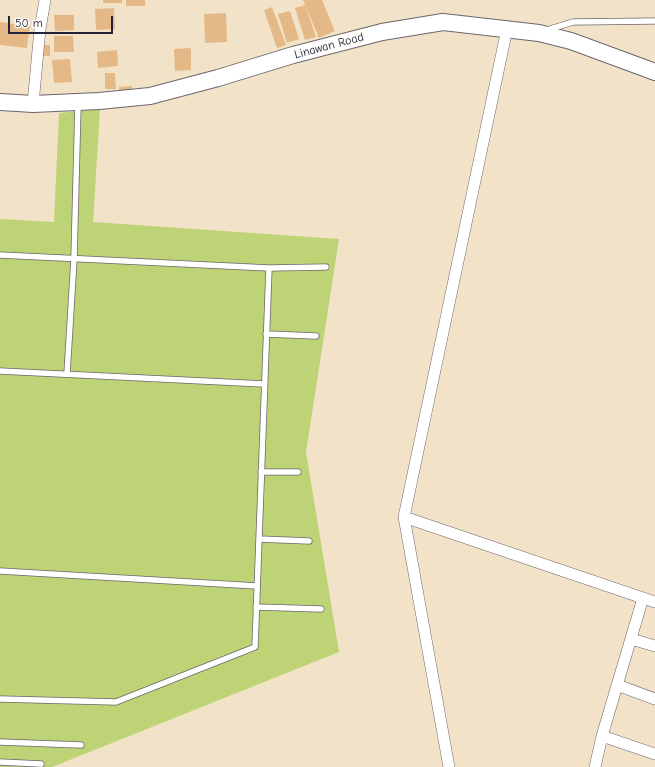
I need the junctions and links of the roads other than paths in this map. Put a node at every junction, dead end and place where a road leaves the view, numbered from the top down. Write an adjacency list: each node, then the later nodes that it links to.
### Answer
1 (45, 0): 8 (street)
2 (655, 21): 4 (lane)
3 (507, 29): 4 (street, Linawan Road); 7 (street, Linawan Road); 20 (street)
4 (539, 33): 5 (street, Linawan Road)
5 (655, 72)
6 (0, 102): 8 (street, Linawan Road)
7 (78, 102): 8 (street, Linawan Road); 10 (lane)
8 (34, 104)
9 (0, 255): 10 (lane)
10 (74, 259): 12 (lane); 16 (lane)
11 (326, 267): 12 (lane)
12 (269, 268): 13 (lane)
13 (266, 334): 14 (lane); 17 (lane)
14 (316, 336)
15 (0, 371): 16 (lane)
16 (67, 374): 17 (lane)
17 (264, 384): 18 (lane)
18 (261, 472): 19 (lane); 21 (lane)
19 (298, 472)
20 (404, 517): 25 (street); 40 (street)
21 (259, 538): 22 (lane); 24 (lane)
22 (309, 541)
23 (0, 571): 24 (lane)
24 (257, 586): 27 (lane)
25 (642, 598): 26 (street); 29 (street)
26 (655, 602)
27 (256, 606): 28 (lane); 32 (lane)
28 (321, 609)
29 (630, 639): 30 (street); 31 (street)
30 (655, 646)
31 (617, 685): 33 (street); 34 (street)
32 (0, 699)
33 (655, 699)
34 (602, 736): 37 (street); 41 (street)
35 (0, 742): 36 (lane)
36 (81, 745)
37 (655, 754)
38 (0, 762): 39 (lane)
39 (34, 767)
40 (449, 767)
41 (595, 767)

